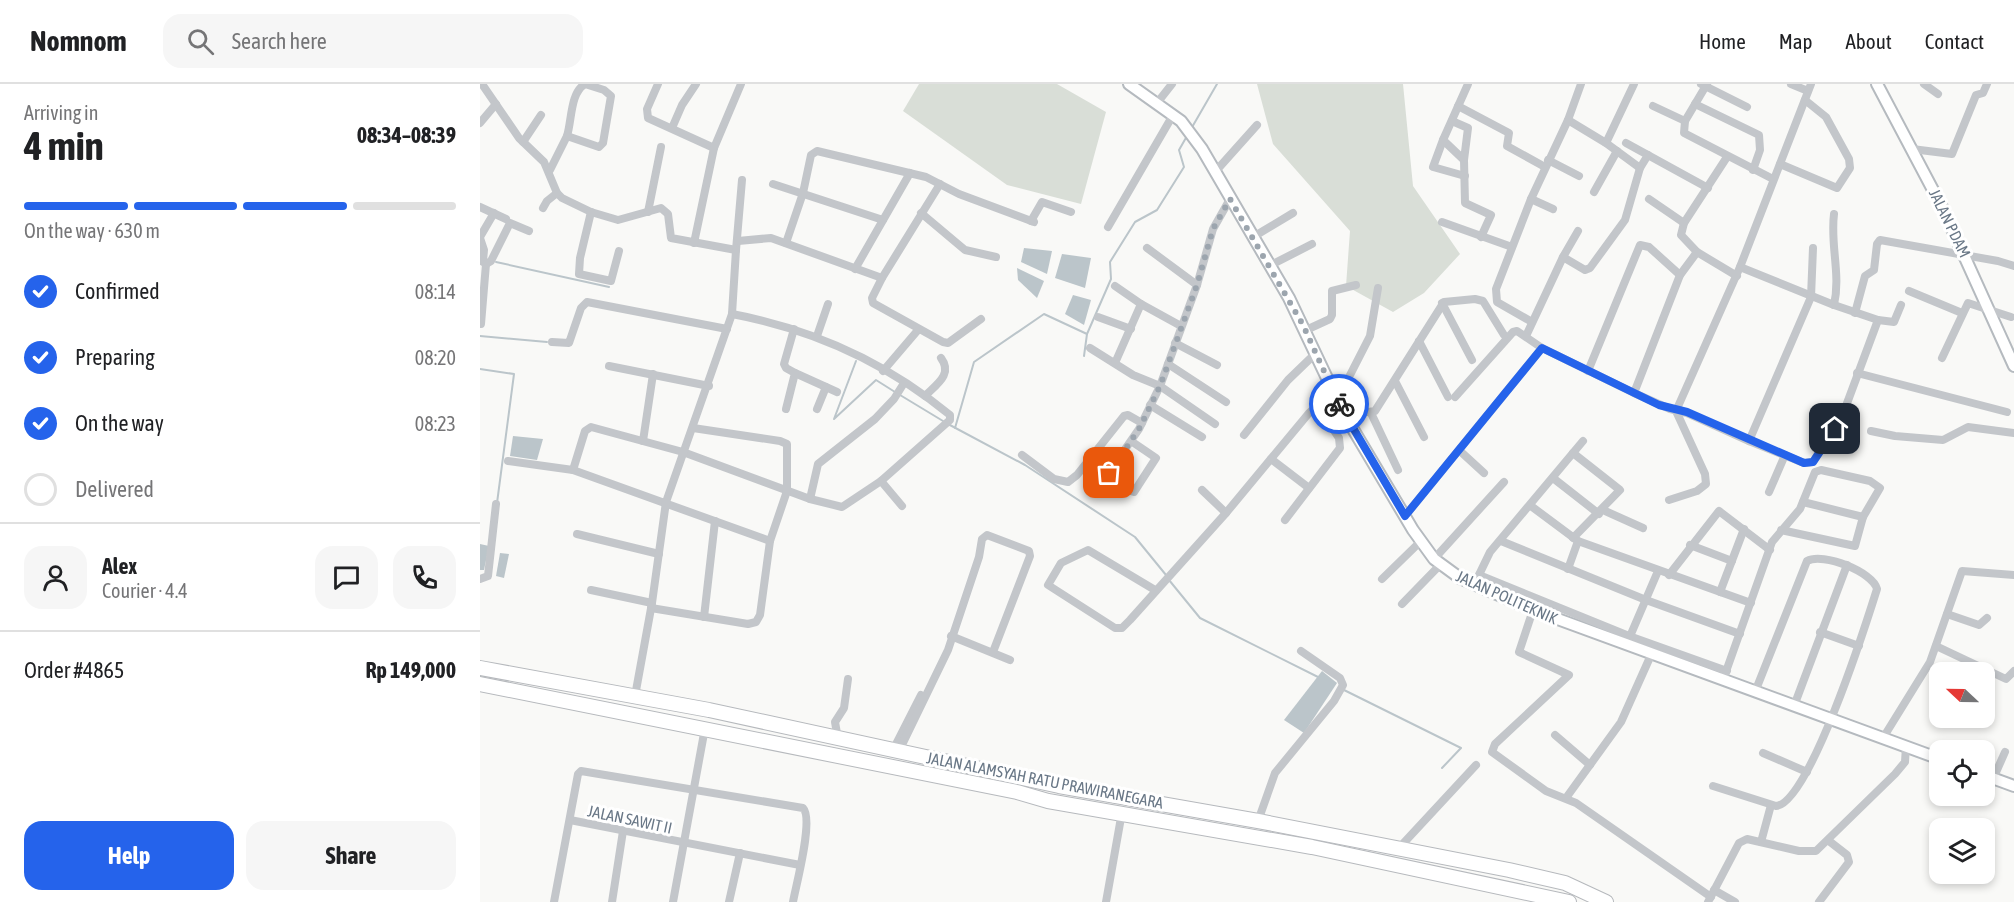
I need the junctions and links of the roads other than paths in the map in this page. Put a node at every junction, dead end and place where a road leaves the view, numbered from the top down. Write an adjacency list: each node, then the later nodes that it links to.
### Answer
1 (482, 84): 19 (street)
2 (658, 84): 31 (street)
3 (696, 84): 31 (street)
4 (741, 84): 38 (street)
5 (1129, 84): 18 (street, JALAN POLITEKNIK)
6 (1172, 84): 18 (street)
7 (1468, 84): 21 (street)
8 (1581, 84): 26 (street)
9 (1634, 84): 35 (street)
10 (1791, 84): 15 (street)
11 (1877, 84): 39 (street, JALAN PDAM)
12 (1924, 84): 16 (street)
13 (1987, 84): 39 (street)
14 (1704, 85): 20 (street); 23 (street)
15 (1810, 88): 17 (street)
16 (1938, 94)
17 (1805, 100): 45 (street); 45 (street)
18 (1157, 103): 25 (street, JALAN POLITEKNIK)
19 (496, 104): 29 (street); 34 (street)
20 (1695, 104): 28 (street); 48 (street)
21 (1458, 106): 27 (street); 44 (street)
22 (1653, 106): 28 (street)
23 (1747, 107)
24 (541, 115): 34 (street)
25 (1173, 115): 49 (street, JALAN POLITEKNIK); 78 (street)
26 (1568, 120): 35 (street); 44 (street)
27 (1452, 121): 33 (street); 43 (street)
28 (1685, 121): 42 (street)
29 (480, 123)
30 (1257, 125): 49 (street)
31 (672, 128): 38 (street)
32 (567, 136): 32 (street); 47 (street)
33 (1443, 140): 43 (street); 51 (street)
34 (523, 142): 47 (street)
35 (1606, 143): 40 (street)
36 (1626, 143): 41 (street)
37 (661, 147): 68 (street)
38 (714, 148): 85 (street)
39 (1912, 149): 94 (street, JALAN PDAM)
40 (1617, 151): 46 (street); 58 (street)
41 (1648, 155): 46 (street); 57 (street)
42 (1728, 157): 48 (street); 57 (street)
43 (1464, 160): 51 (street)
44 (1546, 164): 52 (street); 62 (street)
45 (1780, 164): 53 (street)
46 (1640, 168): 96 (street)
47 (550, 170): 59 (street)
48 (1753, 170): 53 (street)
49 (1215, 172): 61 (street, JALAN POLITEKNIK)
50 (910, 173): 56 (street); 60 (street); 75 (street)
51 (1465, 176): 82 (street)
52 (1579, 176)
53 (1773, 179): 100 (street)
54 (742, 180): 84 (street)
55 (772, 184): 60 (street)
56 (940, 184): 69 (street); 71 (street)
57 (1708, 188): 77 (street)
58 (1594, 192)
59 (557, 193): 65 (street); 67 (street)
60 (803, 193): 75 (street); 86 (street)
61 (1230, 199): 81 (street, JALAN POLITEKNIK); 106 (street)
62 (1531, 199): 66 (street); 88 (street)
63 (1648, 199): 77 (street)
64 (480, 207): 70 (street)
65 (543, 208)
66 (1553, 209)
67 (591, 212): 68 (street); 92 (street)
68 (648, 212): 85 (street)
69 (1071, 212)
70 (494, 213): 74 (street); 83 (street)
71 (921, 213): 95 (street); 104 (street)
72 (1293, 213): 81 (street)
73 (1834, 214): 114 (street)
74 (506, 219)
75 (883, 220): 101 (street)
76 (1442, 222): 82 (street)
77 (1684, 223): 93 (street)
78 (1108, 227)
79 (529, 231): 97 (street)
80 (1578, 231): 96 (street)
81 (1253, 237): 98 (street, JALAN POLITEKNIK)
82 (1481, 237): 88 (street)
83 (480, 238): 97 (street)
84 (738, 240): 86 (street); 91 (street)
85 (693, 243): 91 (street)
86 (786, 243): 101 (street)
87 (1311, 244): 98 (street)
88 (1512, 247): 124 (street)
89 (1147, 248): 106 (street)
90 (1813, 248): 110 (street)
91 (736, 250): 119 (street)
92 (619, 251)
93 (1697, 252): 102 (street); 103 (street)
94 (1965, 256): 99 (street); 116 (street, JALAN PDAM); 117 (street)
95 (996, 257)
96 (1563, 257): 124 (street)
97 (483, 262): 125 (street)
98 (1271, 265): 131 (street, JALAN POLITEKNIK)
99 (2014, 266)
100 (1740, 267): 103 (street); 110 (street)
101 (855, 269): 104 (street)
102 (1680, 275): 150 (street); 160 (street)
103 (1737, 276): 168 (street)
104 (882, 278): 130 (street)
105 (1115, 285): 113 (street)
106 (1197, 285): 126 (street)
107 (1356, 285): 131 (street)
108 (1378, 288): 162 (street)
109 (1909, 291): 118 (street)
110 (1811, 297): 114 (street); 182 (street)
111 (1442, 303): 132 (street); 135 (street); 143 (street)
112 (828, 304): 133 (street)
113 (1141, 304): 126 (street); 129 (street)
114 (1834, 305): 117 (street)
115 (1901, 305): 123 (street)
116 (1990, 310): 118 (street); 120 (street); 146 (street, JALAN PDAM)
117 (1856, 313): 123 (street)
118 (1962, 313): 142 (street)
119 (732, 314): 127 (street); 128 (street)
120 (2011, 316)
121 (1098, 317): 129 (street)
122 (981, 319): 130 (street)
123 (1878, 320): 152 (street)
124 (1532, 322): 134 (street)
125 (481, 324)
126 (1181, 326): 137 (street)
127 (794, 328): 133 (street); 151 (street)
128 (727, 329): 136 (street); 155 (street)
129 (1131, 329): 144 (street)
130 (918, 330): 149 (street)
131 (1306, 330): 140 (street, JALAN POLITEKNIK)
132 (1504, 334)
133 (817, 336): 149 (street)
134 (1526, 336): 135 (street); 139 (street)
135 (1419, 340): 154 (street)
136 (552, 342)
137 (1175, 343): 145 (street); 147 (street)
138 (1090, 348): 144 (street)
139 (1542, 348): 150 (street); 183 (street)
140 (1316, 353): 162 (street, JALAN POLITEKNIK); 176 (street)
141 (941, 358): 161 (street)
142 (1942, 358)
143 (1472, 360)
144 (1115, 363): 156 (street)
145 (1168, 364): 156 (street); 163 (street)
146 (2014, 364)
147 (1217, 365)
148 (609, 366): 153 (street)
149 (883, 371): 158 (street)
150 (1588, 371): 160 (street)
151 (795, 373): 157 (street); 166 (street)
152 (1857, 373): 169 (street); 187 (street)
153 (653, 374): 155 (street); 179 (street)
154 (1395, 381): 170 (street); 178 (street)
155 (709, 386): 173 (street)
156 (1160, 386): 164 (street); 172 (street)
157 (826, 387): 159 (street); 167 (street)
158 (900, 389): 161 (street); 200 (street)
159 (837, 392)
160 (1634, 393): 168 (street)
161 (926, 396): 194 (street)
162 (1335, 397): 165 (street); 170 (street); 209 (street, JALAN POLITEKNIK)
163 (1226, 402)
164 (1150, 405): 171 (street); 177 (street)
165 (1317, 405): 188 (street); 196 (street)
166 (786, 409)
167 (817, 409)
168 (1676, 411): 182 (street); 201 (street)
169 (2007, 412)
170 (1371, 413): 191 (street)
171 (1142, 423): 180 (street); 186 (street)
172 (1215, 424)
173 (693, 428): 184 (street); 198 (street)
174 (1871, 430): 175 (street)
175 (2014, 433)
176 (1244, 435)
177 (1203, 437)
178 (1424, 437)
179 (643, 441): 184 (street); 190 (street)
180 (1131, 441): 180 (street)
181 (1583, 441): 185 (street)
182 (1749, 441): 187 (street)
183 (1460, 451): 192 (street); 209 (street)
184 (683, 452): 198 (street); 202 (street)
185 (1573, 453): 193 (street); 207 (street)
186 (1023, 455)
187 (1785, 455): 199 (street)
188 (1271, 459): 196 (street); 208 (street)
189 (508, 461): 190 (street)
190 (573, 470): 202 (street)
191 (1398, 470)
192 (1484, 473)
193 (1554, 478): 206 (street); 207 (street)
194 (881, 480): 200 (street); 205 (street)
195 (1504, 482): 225 (street)
196 (1310, 489): 212 (street)
197 (1202, 490): 208 (street)
198 (787, 491): 200 (street); 218 (street)
199 (1769, 492)
200 (810, 499)
201 (1669, 500)
202 (666, 502): 211 (street); 223 (street)
203 (1803, 502): 210 (street); 210 (street); 215 (street)
204 (496, 504): 231 (street)
205 (902, 506)
206 (1531, 506): 217 (street); 220 (street)
207 (1601, 512): 213 (street); 217 (street)
208 (1226, 513): 235 (street)
209 (1405, 516): 219 (street, JALAN POLITEKNIK)
210 (1863, 517): 215 (street)
211 (715, 520): 218 (street); 244 (street)
212 (1285, 520)
213 (1643, 528)
214 (1744, 529): 221 (street); 222 (street); 224 (street)
215 (1780, 530): 222 (street)
216 (577, 534): 223 (street)
217 (1576, 540): 227 (street); 228 (street)
218 (770, 541): 244 (street)
219 (1421, 541): 225 (street, JALAN POLITEKNIK); 232 (street)
220 (1501, 541): 227 (street); 233 (street)
221 (1690, 545): 224 (street); 229 (street)
222 (1770, 550): 238 (street)
223 (659, 554): 240 (street)
224 (1732, 561): 236 (street)
225 (1437, 562): 233 (street, JALAN POLITEKNIK); 239 (street)
226 (1847, 565): 247 (street); 251 (street); 262 (street)
227 (1568, 569): 237 (street)
228 (1658, 571): 229 (street); 237 (street)
229 (1669, 574): 236 (street)
230 (2014, 575): 243 (street)
231 (480, 579)
232 (1382, 579)
233 (1477, 580): 241 (street); 242 (street, JALAN POLITEKNIK)
234 (591, 590): 240 (street)
235 (1155, 590): 235 (street)
236 (1720, 592): 238 (street)
237 (1646, 600): 248 (street); 250 (street)
238 (1751, 603): 248 (street)
239 (1402, 604)
240 (652, 606): 244 (street); 263 (street)
241 (1563, 609): 246 (street); 250 (street)
242 (1533, 610): 246 (street, JALAN POLITEKNIK); 284 (street)
243 (1947, 614): 245 (street); 252 (street)
244 (704, 617)
245 (1986, 618)
246 (1558, 620): 250 (street, JALAN POLITEKNIK)
247 (1820, 632): 251 (street); 264 (street)
248 (1740, 634): 259 (street)
249 (951, 636): 254 (street); 254 (street); 271 (street)
250 (1627, 641): 255 (street, JALAN POLITEKNIK); 259 (street)
251 (1859, 646): 265 (street)
252 (1936, 646): 258 (street); 268 (street)
253 (1301, 651): 288 (street)
254 (993, 652): 256 (street)
255 (1651, 655): 259 (street, JALAN POLITEKNIK); 277 (street)
256 (1010, 660)
257 (480, 668): 263 (highway, JALAN ALAMSYAH RATU PRAWIRANEGARA)
258 (2014, 671)
259 (1725, 676): 262 (street, JALAN POLITEKNIK)
260 (848, 679): 269 (street)
261 (480, 684): 266 (highway, JALAN ALAMSYAH RATU PRAWIRANEGARA)
262 (1755, 692): 264 (street, JALAN POLITEKNIK)
263 (635, 696): 269 (highway, JALAN ALAMSYAH RATU PRAWIRANEGARA)
264 (1794, 706): 265 (street, JALAN POLITEKNIK)
265 (1831, 719): 268 (street, JALAN POLITEKNIK); 279 (street)
266 (705, 728): 275 (highway, JALAN ALAMSYAH RATU PRAWIRANEGARA); 283 (street)
267 (1555, 735): 277 (street)
268 (1883, 738): 270 (street, JALAN POLITEKNIK)
269 (838, 739): 271 (highway, JALAN ALAMSYAH RATU PRAWIRANEGARA)
270 (1906, 746): 274 (street, JALAN POLITEKNIK); 290 (street)
271 (892, 750): 275 (highway); 288 (highway, JALAN ALAMSYAH RATU PRAWIRANEGARA)
272 (2006, 752): 278 (street)
273 (1763, 753): 279 (street)
274 (1929, 755)
275 (880, 764): 286 (highway, JALAN ALAMSYAH RATU PRAWIRANEGARA)
276 (1476, 765): 293 (street)
277 (1590, 765): 284 (street)
278 (1995, 768)
279 (1807, 772): 285 (street)
280 (1995, 779): 282 (street)
281 (1713, 786): 285 (street)
282 (2014, 786)
283 (694, 789): 287 (street); 292 (street); 296 (street)
284 (1566, 798): 298 (street)
285 (1771, 805): 291 (street)
286 (1122, 812): 297 (highway, JALAN ALAMSYAH RATU PRAWIRANEGARA); 304 (street)
287 (570, 820): 289 (street, JALAN SAWIT II); 299 (street)
288 (1258, 821): 293 (highway, JALAN ALAMSYAH RATU PRAWIRANEGARA)
289 (623, 831): 292 (street, JALAN SAWIT II); 300 (street)
290 (1829, 840): 291 (street); 308 (street)
291 (1761, 842): 298 (street)
292 (686, 844): 294 (street, JALAN SAWIT II); 301 (street)
293 (1399, 848): 295 (highway, JALAN ALAMSYAH RATU PRAWIRANEGARA)
294 (740, 853): 296 (street, JALAN SAWIT II); 302 (street)
295 (1465, 862): 297 (highway); 306 (highway, JALAN ALAMSYAH RATU PRAWIRANEGARA)
296 (800, 866): 303 (street)
297 (1462, 878): 305 (highway, JALAN ALAMSYAH RATU PRAWIRANEGARA)
298 (1711, 896): 307 (street)
299 (555, 902)
300 (612, 902)
301 (673, 902)
302 (729, 902)
303 (793, 902)
304 (1106, 902)
305 (1569, 902)
306 (1606, 902)
307 (1736, 902)
308 (1819, 902)

